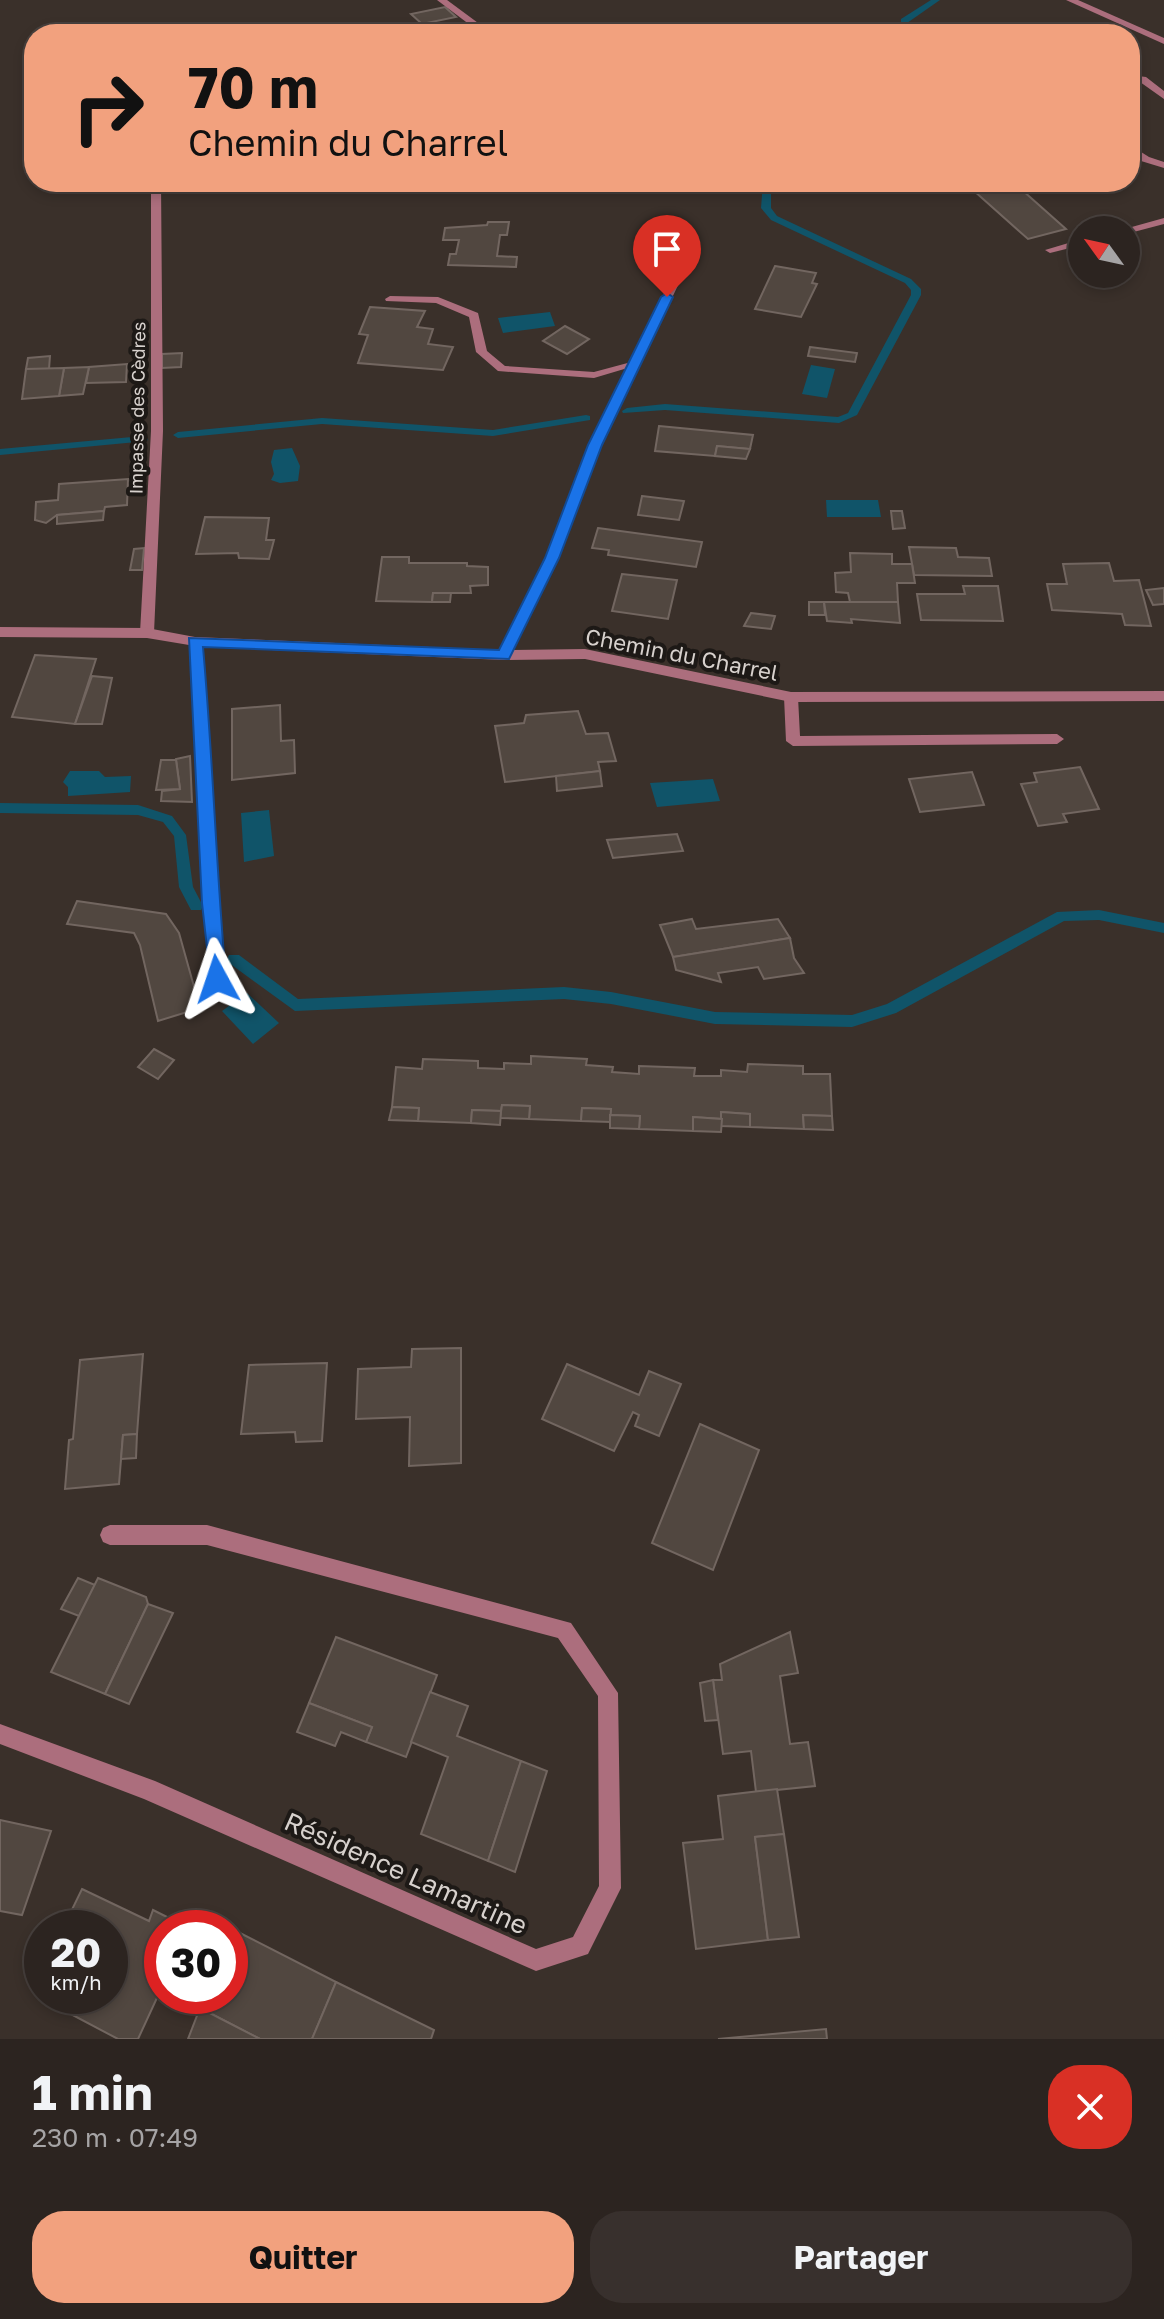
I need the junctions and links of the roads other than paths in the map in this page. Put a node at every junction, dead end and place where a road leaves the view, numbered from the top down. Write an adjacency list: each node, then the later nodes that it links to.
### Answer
1 (441, 0): 3 (street)
2 (1070, 0): 4 (street)
3 (474, 24)
4 (1125, 24)
5 (1140, 31): 6 (street)
6 (1164, 41)
7 (1140, 79): 8 (street)
8 (1164, 96)
9 (1140, 155): 10 (street)
10 (1164, 165)
11 (156, 192): 20 (street, Impasse des Cèdres)
12 (1164, 221): 13 (street)
13 (1140, 227)
14 (1068, 246): 15 (street)
15 (1050, 250)
16 (678, 275): 18 (street)
17 (390, 299): 18 (street)
18 (635, 364): 22 (street)
19 (0, 632): 20 (street, Chemin du Charrel)
20 (147, 633): 21 (street, Chemin du Charrel)
21 (195, 642): 22 (street, Chemin du Charrel); 26 (street)
22 (504, 655): 24 (street, Chemin du Charrel)
23 (1164, 696): 24 (street, Chemin du Charrel)
24 (791, 697): 25 (street)
25 (1057, 739)
26 (217, 979)
27 (110, 1535): 28 (street, Résidence Lamartine)
28 (0, 1734)

